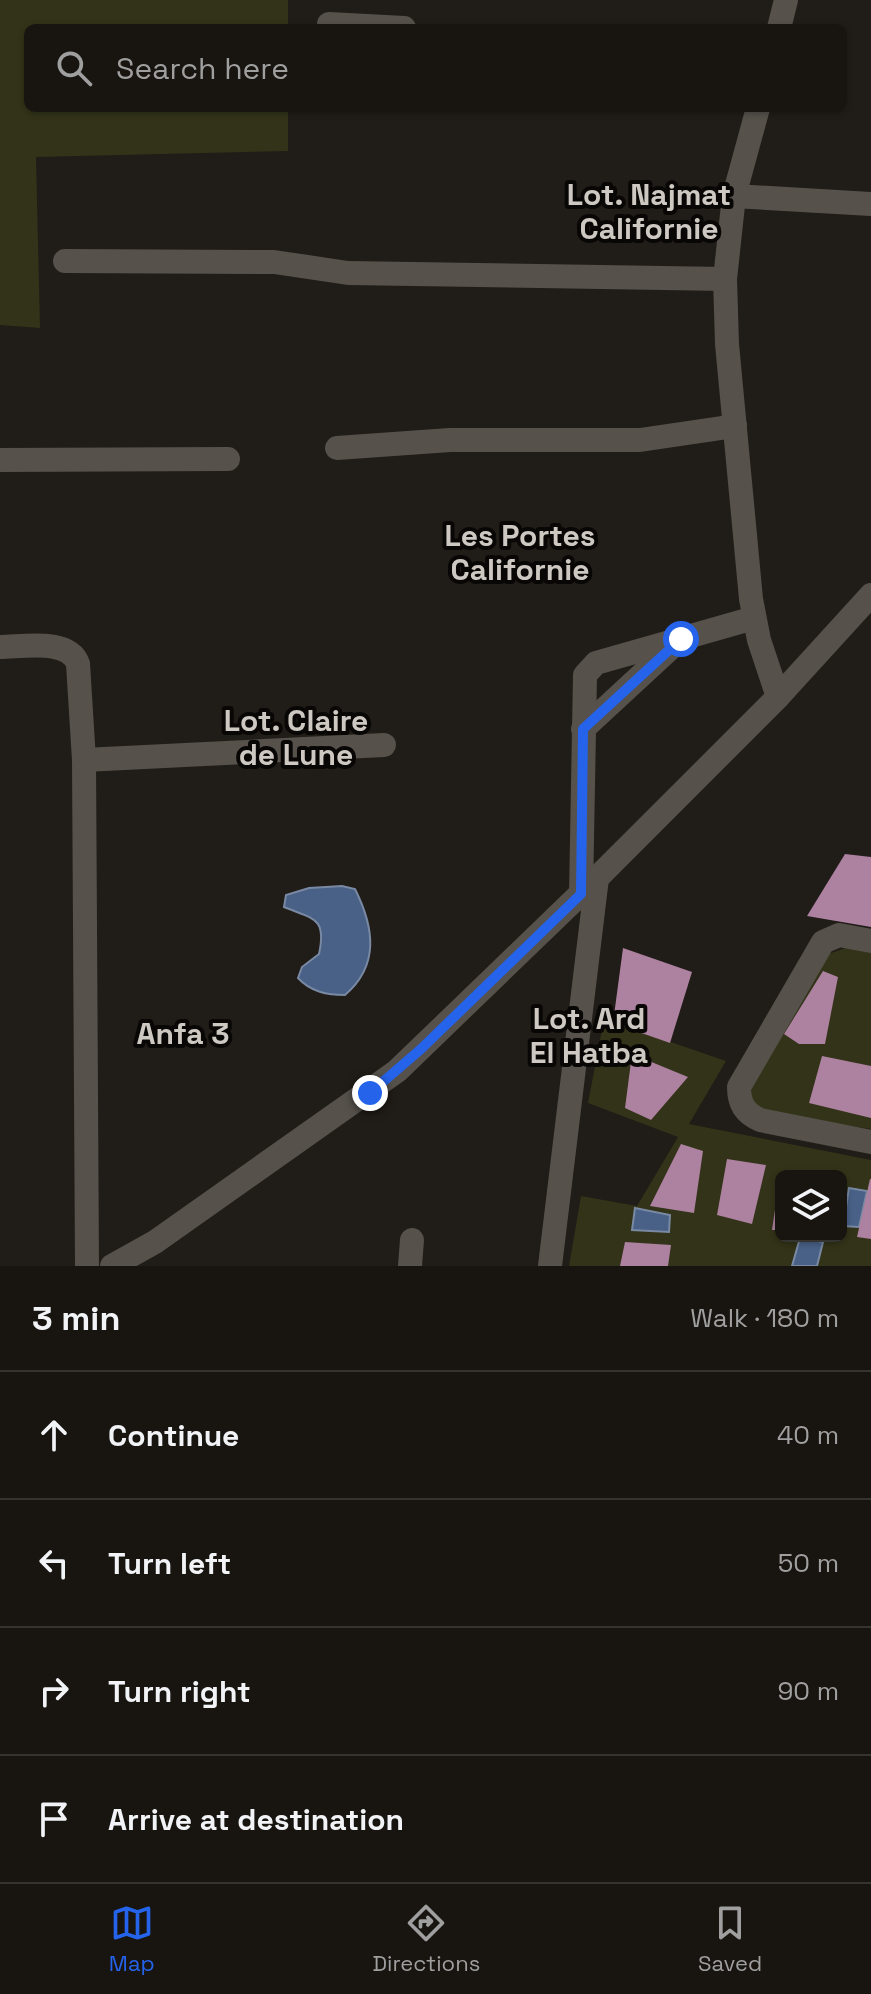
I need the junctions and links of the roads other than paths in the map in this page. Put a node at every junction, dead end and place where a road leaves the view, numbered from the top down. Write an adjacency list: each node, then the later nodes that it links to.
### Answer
1 (786, 0): 2 (street)
2 (780, 24)
3 (757, 112): 4 (street)
4 (734, 196): 5 (street); 7 (street)
5 (871, 204)
6 (65, 261): 7 (street)
7 (725, 279): 8 (street)
8 (735, 426): 9 (street); 13 (street)
9 (337, 448)
10 (228, 459): 11 (street)
11 (0, 460)
12 (871, 595): 16 (street)
13 (754, 618): 14 (street); 16 (street)
14 (681, 639): 17 (street); 17 (street)
15 (0, 647): 19 (street)
16 (778, 697): 20 (street)
17 (583, 729): 20 (street)
18 (384, 745): 19 (street)
19 (84, 760): 24 (street)
20 (589, 886): 25 (street); 27 (street)
21 (871, 941): 22 (street)
22 (871, 1142)
23 (412, 1240): 26 (street)
24 (87, 1266)
25 (112, 1266)
26 (410, 1266)
27 (550, 1266)

